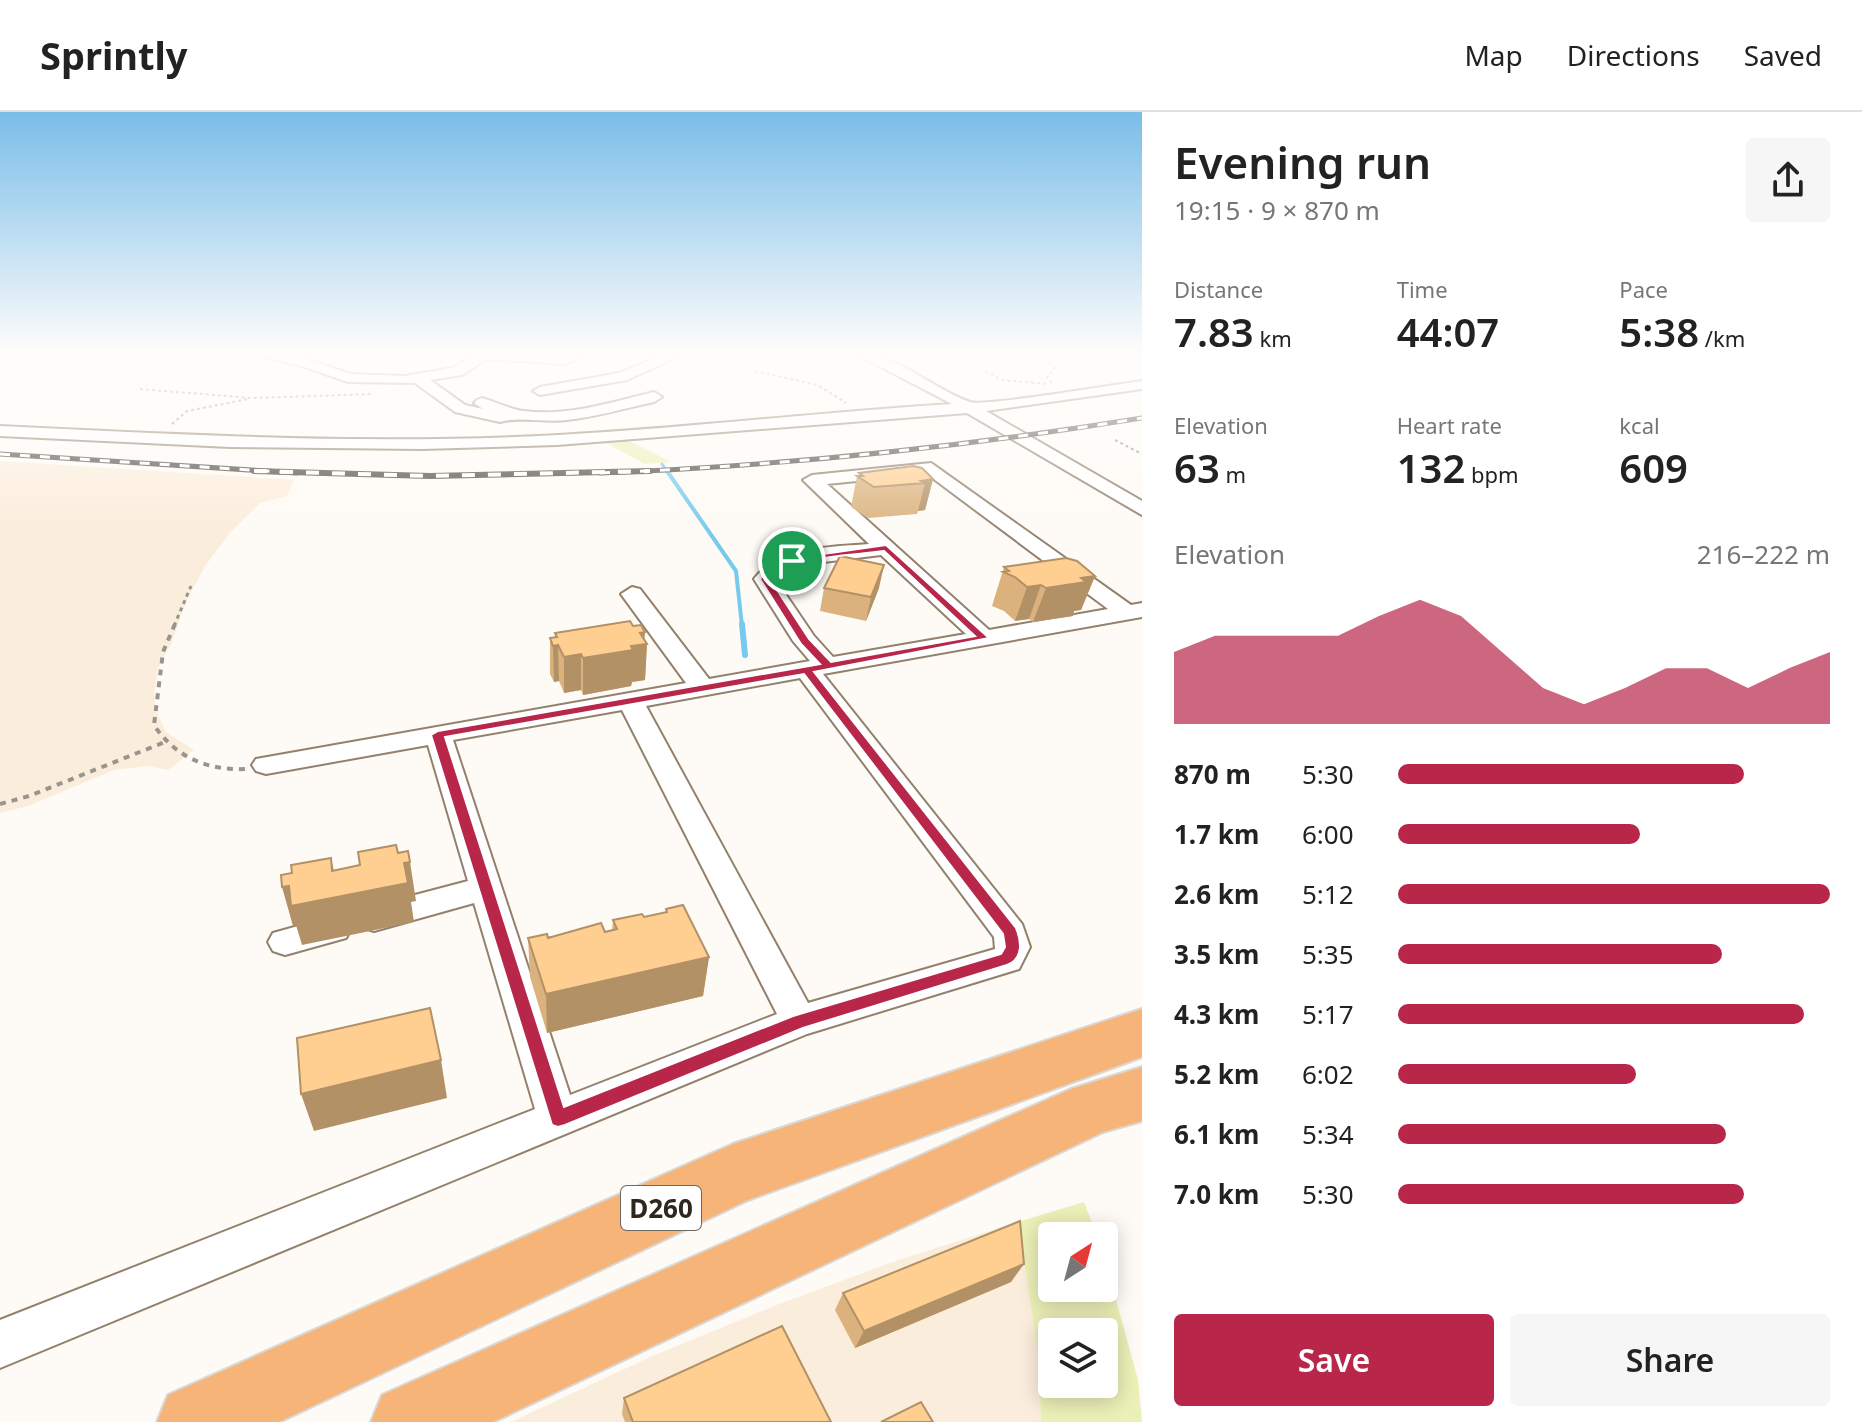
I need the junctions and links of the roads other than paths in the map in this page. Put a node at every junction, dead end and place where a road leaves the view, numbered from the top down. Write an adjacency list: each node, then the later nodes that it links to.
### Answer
1 (498, 415): 6 (street)
2 (522, 415): 6 (street)
3 (569, 415): 6 (street)
4 (848, 415): 8 (street)
5 (982, 415): 9 (street)
6 (550, 419): 8 (street)
7 (0, 431): 8 (street)
8 (604, 437)
9 (1142, 509)
10 (886, 548): 12 (street); 13 (street); 14 (street)
11 (632, 594): 15 (street)
12 (1135, 612): 13 (street)
13 (984, 638): 14 (street)
14 (818, 668): 15 (street); 21 (street)
15 (703, 688): 16 (street)
16 (630, 701): 17 (street); 21 (street)
17 (438, 735): 18 (street); 19 (street)
18 (266, 765)
19 (486, 888): 20 (street); 24 (street)
20 (285, 942)
21 (799, 1021): 24 (street)
22 (1142, 1033): 26 (highway, D260)
23 (1142, 1094): 27 (highway)
24 (558, 1118): 25 (street)
25 (0, 1344)
26 (195, 1422)
27 (409, 1422)

